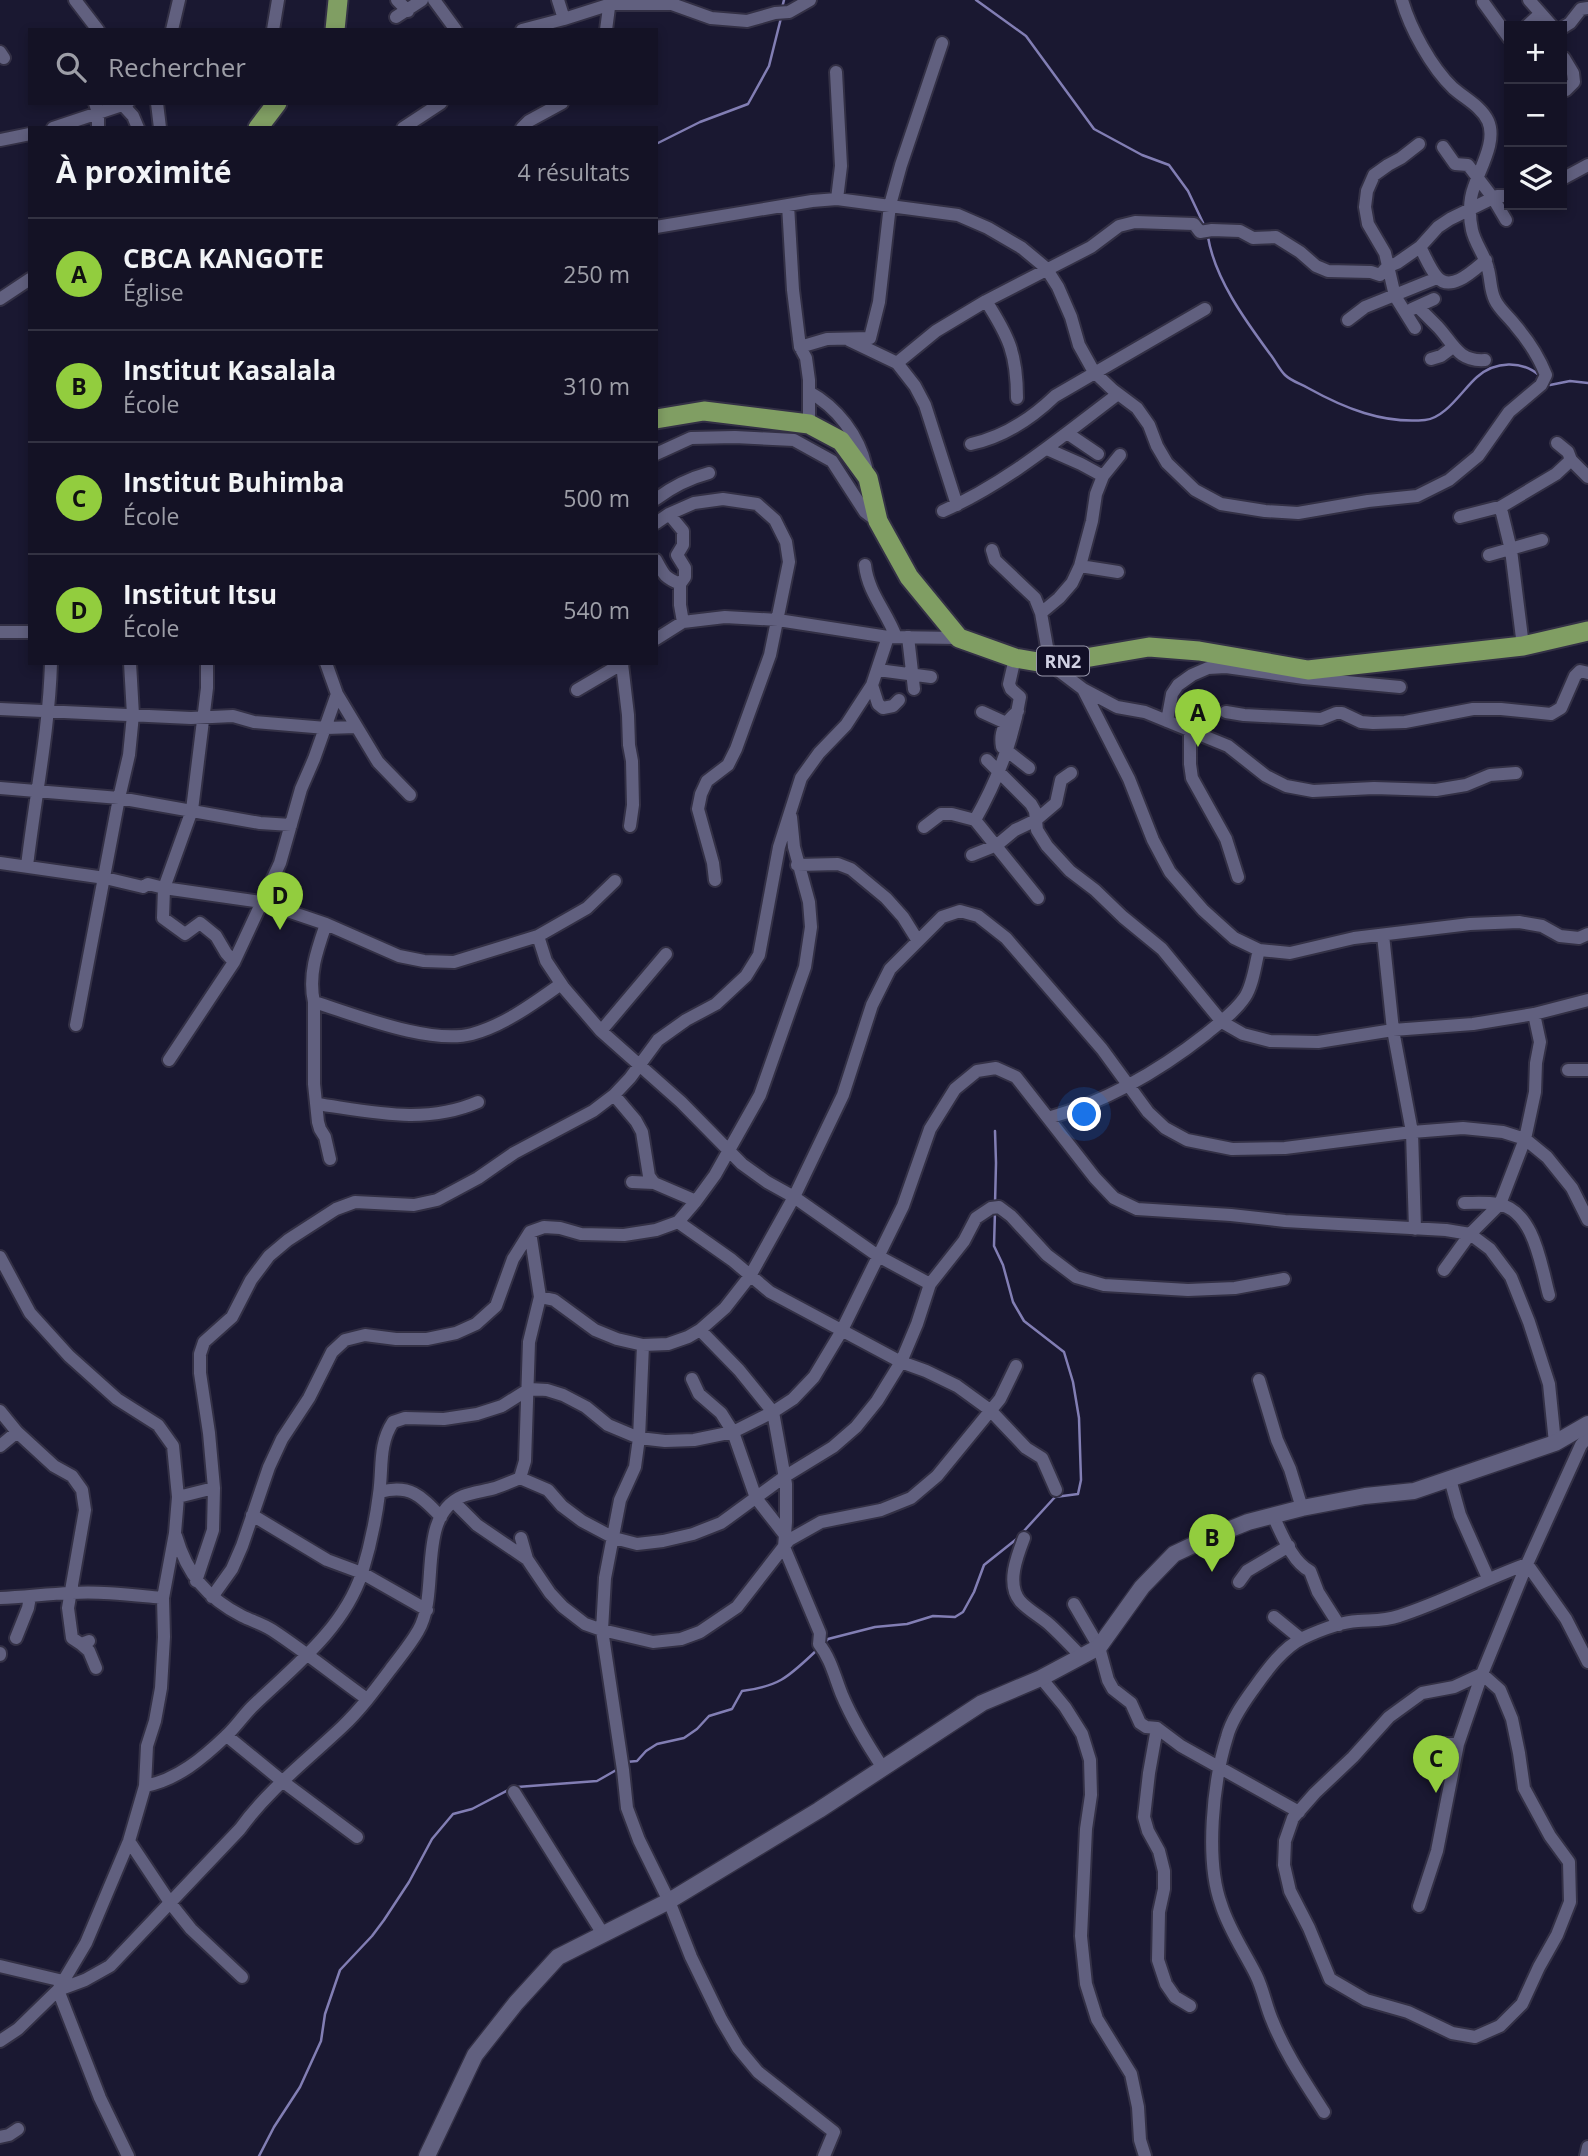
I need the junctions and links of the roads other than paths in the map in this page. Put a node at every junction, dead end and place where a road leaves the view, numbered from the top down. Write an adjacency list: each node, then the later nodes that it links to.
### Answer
1 (75, 0): 22 (street)
2 (179, 0): 23 (street)
3 (278, 0): 24 (street)
4 (338, 0): 25 (highway)
5 (397, 0): 15 (street)
6 (422, 0): 15 (street)
7 (434, 0): 26 (street)
8 (558, 0): 18 (street)
9 (810, 0): 12 (street)
10 (1402, 0): 54 (street)
11 (1529, 0): 16 (street)
12 (611, 2): 18 (street); 28 (street)
13 (1483, 2): 29 (street)
14 (1588, 8): 21 (street)
15 (408, 11): 17 (street)
16 (1540, 14): 19 (street); 20 (street)
17 (396, 17)
18 (564, 19): 27 (street)
19 (1532, 21)
20 (1547, 21)
21 (1567, 24)
22 (96, 28)
23 (172, 28)
24 (273, 28)
25 (335, 28)
26 (455, 28)
27 (530, 28)
28 (606, 28)
29 (1504, 31)
30 (942, 43): 59 (street)
31 (1567, 63): 33 (street)
32 (836, 72): 57 (street)
33 (1571, 89)
34 (117, 105): 40 (street)
35 (125, 105): 43 (street)
36 (157, 105): 44 (street)
37 (275, 105): 45 (highway)
38 (438, 105): 46 (street)
39 (558, 105): 47 (street)
40 (97, 108): 41 (street); 42 (street)
41 (56, 126)
42 (98, 126)
43 (137, 126)
44 (160, 126)
45 (260, 126)
46 (406, 126)
47 (524, 126)
48 (28, 134): 49 (street)
49 (0, 140)
50 (1419, 144): 65 (street)
51 (1443, 147): 54 (street)
52 (1588, 165): 53 (street)
53 (1567, 176)
54 (1478, 177): 56 (street); 60 (street)
55 (1504, 197): 56 (street)
56 (1493, 198): 60 (street); 61 (street)
57 (837, 199): 58 (street); 59 (street)
58 (788, 205): 62 (street); 78 (street)
59 (890, 205): 66 (street); 77 (street)
60 (1470, 208): 63 (street); 64 (street)
61 (1506, 220)
62 (658, 227)
63 (1420, 247): 65 (street); 67 (street)
64 (1486, 260): 67 (street); 85 (street)
65 (1387, 267): 66 (street); 69 (street)
66 (1046, 268): 72 (street); 83 (street)
67 (1437, 278): 69 (street)
68 (28, 280): 70 (street)
69 (1395, 296): 74 (street); 75 (street)
70 (0, 299)
71 (1434, 299): 74 (street)
72 (986, 301): 82 (street); 86 (street)
73 (1205, 309): 83 (street)
74 (1412, 309): 76 (street); 79 (street)
75 (1348, 320)
76 (1415, 328)
77 (845, 339): 78 (street); 82 (street)
78 (800, 346): 84 (street)
79 (1453, 347): 80 (street); 81 (street)
80 (1431, 359)
81 (1485, 360)
82 (897, 363): 102 (street)
83 (1094, 372): 85 (street); 91 (street)
84 (809, 392): 88 (street); 100 (street)
85 (1118, 394): 89 (street)
86 (1017, 398)
87 (658, 419): 88 (highway)
88 (809, 424): 100 (highway)
89 (1067, 433): 92 (street); 94 (street)
90 (1557, 443): 96 (street)
91 (971, 444)
92 (1047, 449): 98 (street); 102 (street)
93 (658, 453): 107 (street)
94 (1098, 454)
95 (1120, 455): 98 (street)
96 (1571, 460): 99 (street); 103 (street)
97 (709, 473): 101 (street)
98 (1102, 475): 115 (street)
99 (1588, 477)
100 (868, 478): 107 (highway)
101 (658, 498)
102 (957, 505): 104 (street)
103 (1499, 508): 106 (street); 111 (street)
104 (943, 511)
105 (669, 514): 108 (street); 117 (street); 119 (street)
106 (1460, 517)
107 (878, 521): 126 (highway)
108 (658, 522)
109 (1542, 540): 111 (street)
110 (992, 550): 118 (street)
111 (1511, 550): 112 (street); 127 (street)
112 (1489, 555)
113 (658, 564): 117 (street)
114 (864, 565): 124 (street)
115 (1080, 566): 116 (street); 118 (street)
116 (1118, 572)
117 (680, 584): 120 (street)
118 (1041, 613): 129 (street)
119 (778, 620): 120 (street); 124 (street); 183 (street)
120 (683, 622): 125 (street)
121 (1588, 631): 127 (highway, RN2)
122 (0, 632): 123 (street)
123 (28, 632)
124 (897, 637): 126 (street); 136 (street); 138 (street)
125 (658, 638)
126 (959, 638): 128 (highway, RN2)
127 (1522, 646): 129 (highway, RN2)
128 (1015, 658): 129 (highway, RN2); 149 (street)
129 (1050, 664): 143 (street)
130 (51, 665): 148 (street)
131 (130, 665): 152 (street)
132 (207, 665): 153 (street)
133 (327, 665): 145 (street)
134 (621, 665): 144 (street)
135 (623, 665): 174 (street)
136 (878, 670): 138 (street); 140 (street)
137 (1588, 673): 151 (street)
138 (911, 674): 139 (street); 142 (street)
139 (930, 677)
140 (872, 685): 146 (street); 169 (street)
141 (1400, 687): 154 (street)
142 (914, 689)
143 (1083, 689): 154 (street); 193 (street)
144 (577, 690)
145 (337, 694): 156 (street); 157 (street)
146 (898, 700)
147 (0, 709): 148 (street)
148 (49, 710): 152 (street); 166 (street)
149 (1018, 711): 155 (street); 159 (street)
150 (982, 712): 155 (street)
151 (1226, 712)
152 (132, 715): 153 (street); 168 (street)
153 (204, 718): 157 (street); 170 (street)
154 (1167, 720): 158 (street)
155 (1006, 723): 159 (street)
156 (356, 727): 157 (street); 167 (street)
157 (326, 728): 173 (street)
158 (1190, 729): 164 (street); 181 (street)
159 (1007, 751): 161 (street); 162 (street)
160 (987, 760): 162 (street)
161 (1029, 768)
162 (999, 773): 171 (street); 172 (street)
163 (1071, 773): 172 (street)
164 (1516, 773)
165 (0, 788): 166 (street)
166 (36, 790): 168 (street); 180 (street)
167 (410, 795)
168 (119, 798): 170 (street); 182 (street)
169 (791, 809): 179 (street); 205 (street)
170 (192, 810): 173 (street); 185 (street)
171 (975, 820): 175 (street); 176 (street)
172 (1036, 820): 176 (street); 200 (street)
173 (290, 825): 187 (street)
174 (630, 827)
175 (924, 827)
176 (997, 845): 177 (street); 186 (street)
177 (972, 855)
178 (0, 863): 180 (street)
179 (797, 865): 192 (street); 215 (street)
180 (27, 866): 182 (street)
181 (1238, 877)
182 (105, 878): 185 (street); 201 (street)
183 (715, 880)
184 (615, 881): 191 (street)
185 (164, 888): 187 (street); 195 (street)
186 (1038, 898)
187 (261, 902): 188 (street); 195 (street)
188 (326, 924): 191 (street); 198 (street)
189 (1588, 934): 190 (street)
190 (1383, 935): 193 (street); 202 (street)
191 (538, 936): 196 (street)
192 (918, 941): 208 (street); 219 (street)
193 (1259, 950): 200 (street)
194 (666, 954): 203 (street)
195 (234, 962): 204 (street)
196 (561, 984): 198 (street); 203 (street)
197 (1588, 1000): 199 (street)
198 (314, 1002): 211 (street)
199 (1534, 1014): 202 (street); 214 (street)
200 (1222, 1022): 202 (street); 208 (street)
201 (76, 1026)
202 (1393, 1030): 213 (street)
203 (601, 1031): 205 (street)
204 (169, 1060)
205 (639, 1066): 209 (street); 215 (street)
206 (1568, 1070): 207 (street)
207 (1588, 1070)
208 (1128, 1085): 212 (street); 213 (street)
209 (614, 1095): 218 (street); 257 (street)
210 (478, 1102): 211 (street)
211 (317, 1104): 216 (street)
212 (1048, 1118): 225 (street); 228 (street)
213 (1412, 1132): 214 (street); 225 (street)
214 (1525, 1139): 222 (street); 223 (street)
215 (729, 1149): 219 (street); 220 (street)
216 (330, 1158)
217 (632, 1182): 218 (street)
218 (654, 1183): 220 (street)
219 (794, 1197): 228 (street); 231 (street)
220 (696, 1201): 224 (street)
221 (1464, 1203): 222 (street)
222 (1500, 1203): 227 (street); 234 (street)
223 (1588, 1220)
224 (678, 1222): 226 (street); 231 (street)
225 (1415, 1229): 227 (street)
226 (530, 1232): 235 (street); 264 (street)
227 (1470, 1234): 230 (street); 252 (street)
228 (878, 1256): 233 (street); 237 (street)
229 (0, 1257): 260 (street)
230 (1444, 1270)
231 (750, 1276): 236 (street); 237 (street)
232 (1284, 1279): 233 (street)
233 (930, 1284): 239 (street)
234 (1549, 1295)
235 (540, 1297): 238 (street); 243 (street)
236 (700, 1330): 238 (street); 246 (street)
237 (841, 1332): 239 (street); 246 (street)
238 (643, 1345): 251 (street)
239 (901, 1362): 244 (street); 254 (street)
240 (1016, 1366): 244 (street)
241 (692, 1379): 249 (street)
242 (1259, 1380): 263 (street)
243 (529, 1389): 251 (street); 255 (street); 259 (street)
244 (990, 1410): 258 (street); 271 (street)
245 (0, 1411): 248 (street)
246 (773, 1412): 249 (street); 254 (street)
247 (1588, 1424): 252 (street)
248 (17, 1432): 253 (street); 279 (street)
249 (733, 1432): 251 (street); 261 (street)
250 (1588, 1437): 274 (street)
251 (639, 1438): 269 (street)
252 (1555, 1443): 256 (street)
253 (0, 1446)
254 (784, 1477): 261 (street); 271 (street)
255 (520, 1478): 262 (street); 269 (street)
256 (1450, 1479): 263 (street); 276 (street)
257 (214, 1488): 260 (street); 277 (street)
258 (1056, 1490)
259 (380, 1492): 266 (street); 275 (street)
260 (178, 1497): 267 (street)
261 (756, 1498): 269 (street); 271 (street)
262 (454, 1502): 266 (street); 273 (street)
263 (1302, 1508): 265 (street)
264 (252, 1515): 275 (street); 281 (street)
265 (1273, 1516): 272 (street); 291 (street)
266 (441, 1517): 285 (street)
267 (175, 1533): 277 (street); 283 (street)
268 (521, 1538): 273 (street)
269 (614, 1538): 288 (street)
270 (1024, 1538): 293 (street)
271 (784, 1541): 288 (street); 303 (street)
272 (1289, 1546): 278 (street); 287 (street)
273 (527, 1559): 288 (street)
274 (1527, 1564): 276 (street); 294 (street); 296 (street)
275 (362, 1573): 285 (street); 292 (street)
276 (1488, 1578): 287 (street)
277 (196, 1581): 281 (street)
278 (1239, 1582)
279 (71, 1593): 280 (street); 283 (street); 295 (street)
280 (30, 1597): 282 (street); 289 (street)
281 (212, 1597): 292 (street)
282 (0, 1598)
283 (163, 1598): 306 (street)
284 (1074, 1604): 291 (street)
285 (427, 1610): 298 (street)
286 (1274, 1617): 290 (street)
287 (1339, 1625): 290 (street)
288 (602, 1630): 311 (street)
289 (16, 1638)
290 (1301, 1639): 304 (street)
291 (1099, 1647): 293 (street); 299 (street)
292 (307, 1656): 298 (street); 300 (street)
293 (1081, 1656): 297 (street)
294 (1588, 1662)
295 (96, 1668)
296 (1482, 1674): 302 (street); 308 (street); 308 (street)
297 (1041, 1678): 303 (street); 327 (street)
298 (367, 1699): 305 (street)
299 (1157, 1728): 304 (street); 318 (street)
300 (227, 1735): 305 (street); 306 (street)
301 (1432, 1744): 302 (street)
302 (1458, 1744): 313 (street)
303 (883, 1768): 311 (street)
304 (1220, 1768): 308 (street); 320 (street)
305 (282, 1781): 309 (street); 312 (street)
306 (145, 1786): 310 (street)
307 (514, 1792): 314 (street)
308 (1299, 1812)
309 (357, 1837)
310 (129, 1841): 312 (street); 317 (street)
311 (670, 1901): 314 (street); 326 (street)
312 (171, 1904): 316 (street); 317 (street)
313 (1419, 1906)
314 (603, 1934): 325 (street)
315 (0, 1966): 317 (street)
316 (242, 1977)
317 (61, 1985): 319 (street); 324 (street)
318 (1190, 2006)
319 (0, 2041)
320 (1324, 2112)
321 (18, 2129): 322 (street)
322 (0, 2137)
323 (1588, 2147): 328 (street)
324 (128, 2156)
325 (427, 2156)
326 (824, 2156)
327 (1145, 2156)
328 (1586, 2156)

